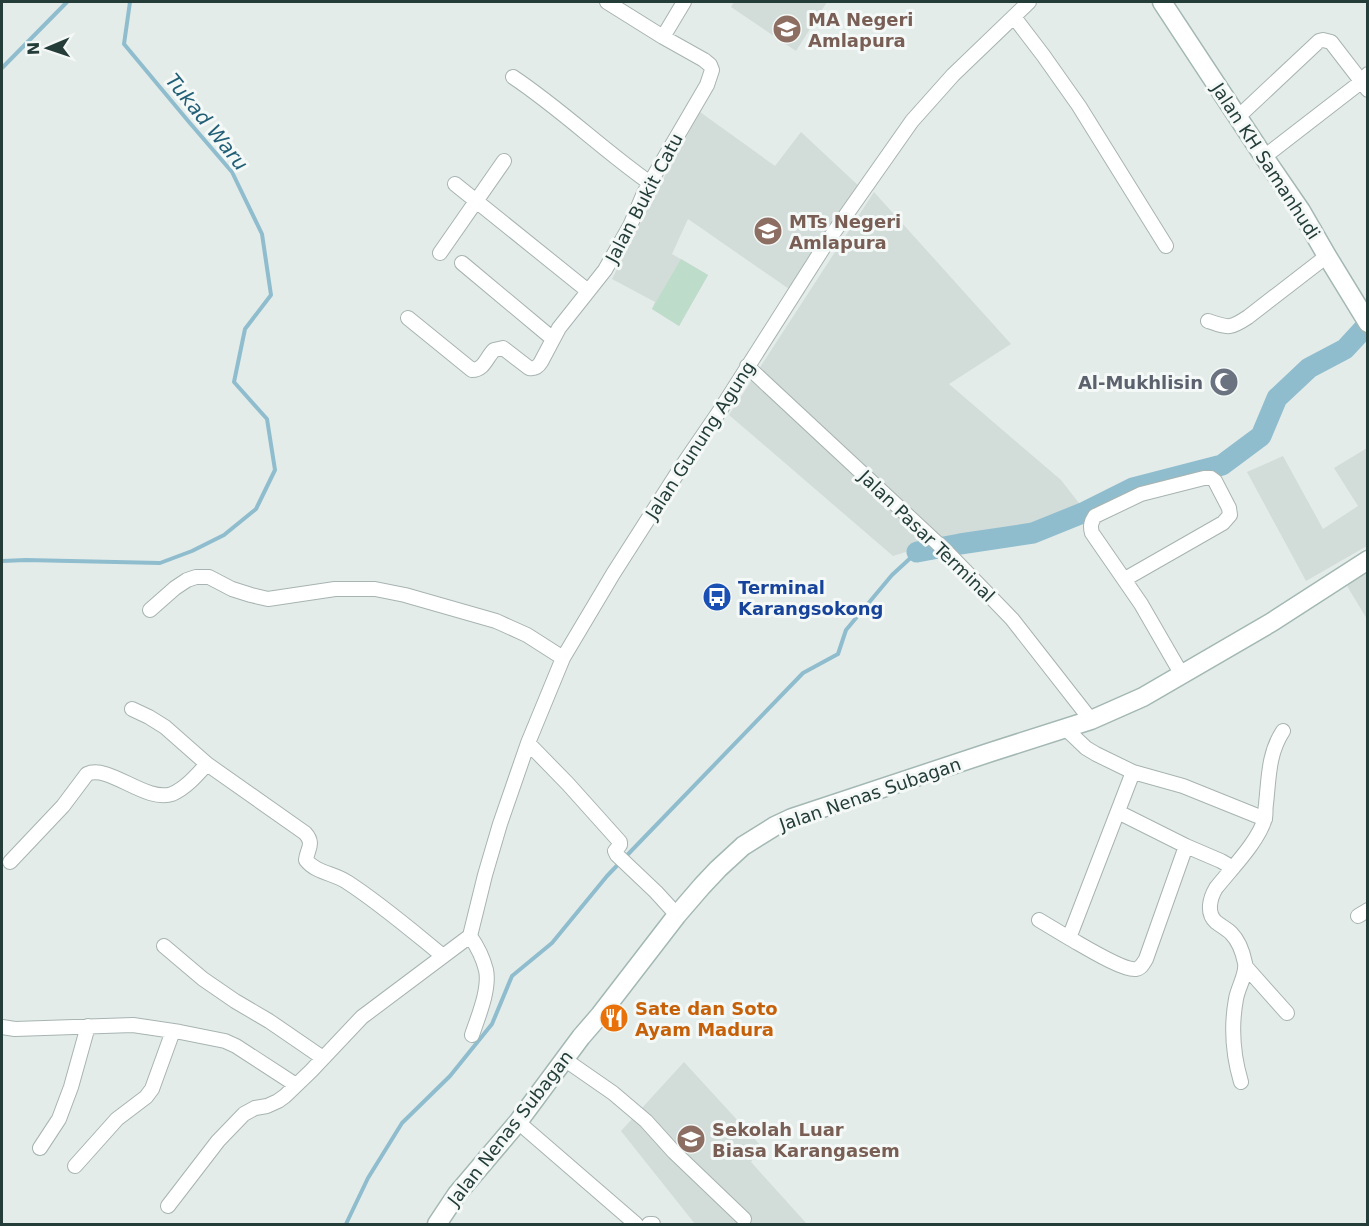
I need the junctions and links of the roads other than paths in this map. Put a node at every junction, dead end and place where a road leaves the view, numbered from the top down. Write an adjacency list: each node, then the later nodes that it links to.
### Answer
1 (607, 2): 6 (street, Jalan Bukit Catu)
2 (684, 2): 6 (street)
3 (1029, 2): 5 (street, Jalan Gunung Agung)
4 (1162, 2): 9 (main road, Jalan KH Samanhudi)
5 (1014, 17): 15 (street); 24 (street, Jalan Gunung Agung)
6 (663, 37): 12 (street, Jalan Bukit Catu)
7 (513, 77): 12 (street)
8 (1365, 82): 9 (street); 10 (street)
9 (1238, 117): 10 (main road, Jalan KH Samanhudi)
10 (1264, 157): 17 (main road, Jalan KH Samanhudi)
11 (504, 160): 14 (street)
12 (650, 183): 19 (street, Jalan Bukit Catu)
13 (455, 184): 14 (street)
14 (476, 201): 16 (street); 19 (street)
15 (1166, 246)
16 (440, 253)
17 (1327, 256): 21 (street); 22 (main road, Jalan KH Samanhudi)
18 (462, 263): 23 (street)
19 (588, 291): 23 (street, Jalan Bukit Catu)
20 (408, 318): 23 (street, Jalan Bukit Catu)
21 (1208, 321)
22 (1368, 323)
23 (553, 339)
24 (747, 366): 28 (street, Jalan Gunung Agung); 31 (street, Jalan Pasar Terminal)
25 (1368, 560): 29 (main road, Jalan Nenas Subagan)
26 (1125, 579): 26 (street); 29 (street)
27 (150, 610): 28 (street)
28 (563, 658): 34 (street, Jalan Gunung Agung)
29 (1182, 675): 31 (main road, Jalan Nenas Subagan)
30 (132, 709): 35 (street)
31 (1091, 720): 32 (main road, Jalan Nenas Subagan)
32 (1065, 728): 36 (street); 42 (main road, Jalan Nenas Subagan)
33 (1283, 731): 38 (street)
34 (528, 743): 42 (street); 44 (street, Jalan Gunung Agung)
35 (207, 764): 40 (street); 47 (street)
36 (1133, 772): 37 (street); 38 (street)
37 (1118, 812): 39 (street); 45 (street)
38 (1265, 819): 41 (street)
39 (1186, 846): 41 (street); 45 (street)
40 (10, 862)
41 (1233, 868): 48 (street)
42 (677, 915): 55 (main road, Jalan Nenas Subagan)
43 (1039, 920): 45 (street)
44 (470, 936): 47 (street); 53 (street)
45 (1069, 938)
46 (164, 946): 54 (street)
47 (443, 956): 54 (street)
48 (1246, 967): 49 (street); 56 (street)
49 (1287, 1013)
50 (88, 1026): 51 (street); 52 (street); 59 (street)
51 (2, 1027)
52 (173, 1031): 57 (street); 60 (street)
53 (472, 1035)
54 (323, 1058): 57 (street)
55 (564, 1059): 58 (main road, Jalan Nenas Subagan); 62 (street)
56 (1240, 1082)
57 (296, 1085): 61 (street)
58 (518, 1122): 63 (main road, Jalan Nenas Subagan); 64 (street)
59 (40, 1148)
60 (75, 1166)
61 (168, 1206)
62 (744, 1219)
63 (437, 1224)
64 (636, 1224)

